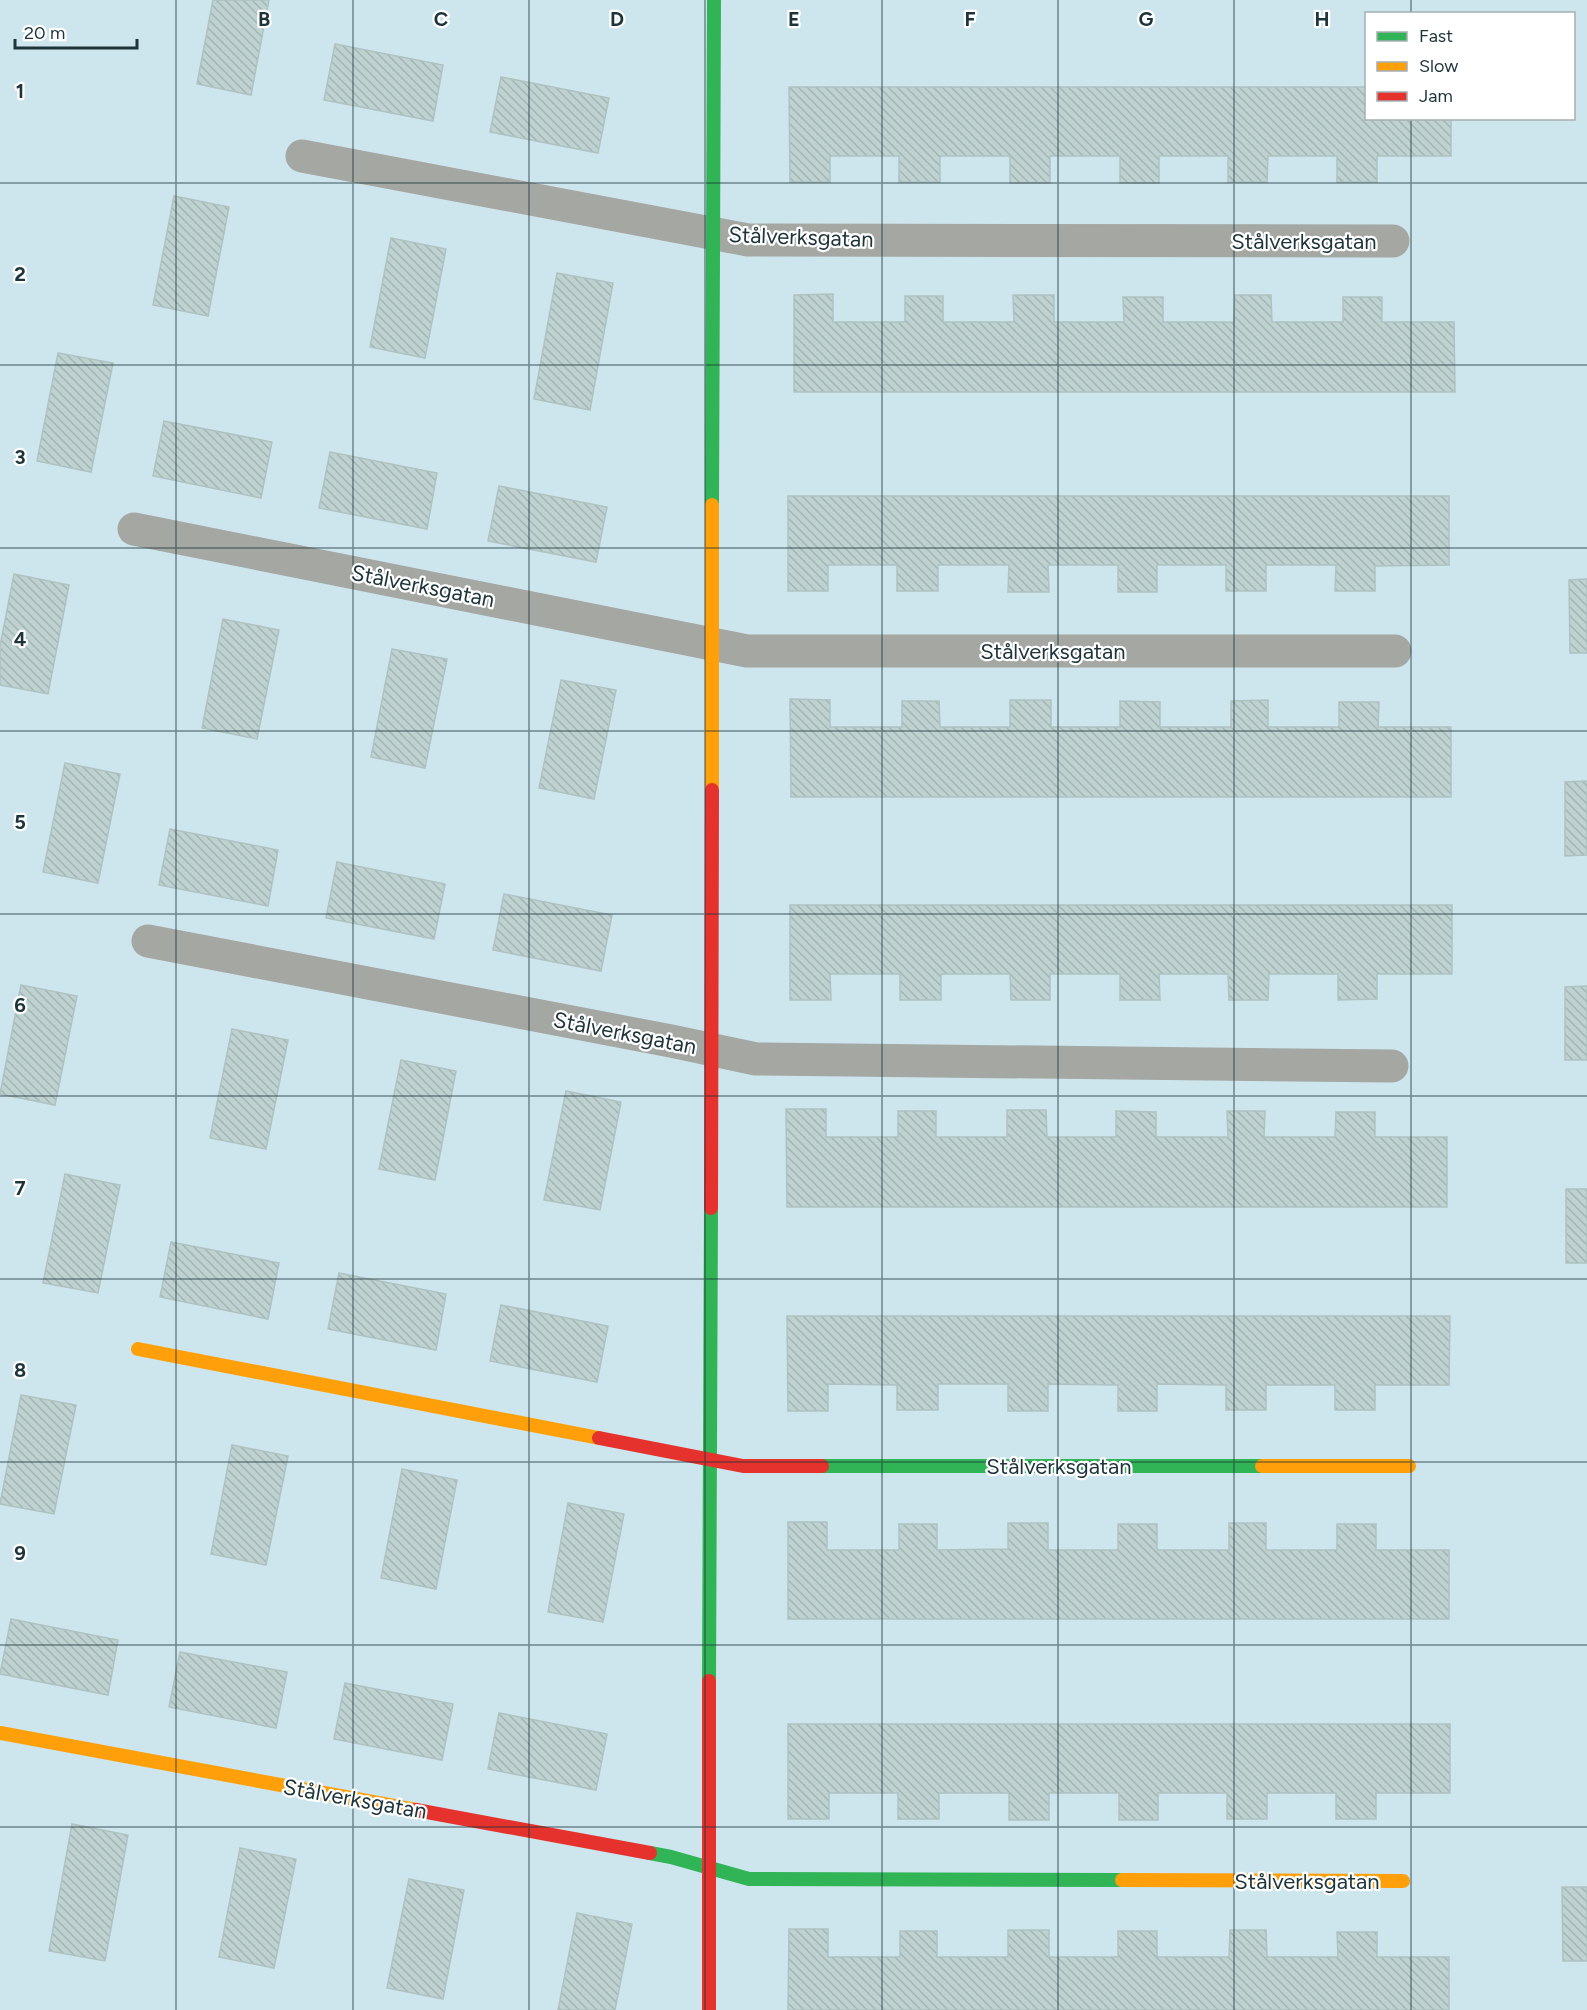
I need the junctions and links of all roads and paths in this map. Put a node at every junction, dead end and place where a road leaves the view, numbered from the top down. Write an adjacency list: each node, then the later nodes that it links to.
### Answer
1 (714, 0): 3 (street, Stålverksgatan)
2 (302, 156): 3 (street, Stålverksgatan)
3 (713, 234): 4 (street, Stålverksgatan); 6 (street, Stålverksgatan)
4 (1393, 241)
5 (134, 529): 6 (street, Stålverksgatan)
6 (712, 644): 7 (street, Stålverksgatan); 9 (street, Stålverksgatan)
7 (1395, 651)
8 (148, 941): 9 (street, Stålverksgatan)
9 (713, 1050): 10 (street, Stålverksgatan); 12 (street, Stålverksgatan)
10 (1392, 1066)
11 (138, 1349): 12 (street, Stålverksgatan)
12 (709, 1459): 13 (street, Stålverksgatan); 15 (street, Stålverksgatan)
13 (1408, 1466)
14 (0, 1733): 15 (street, Stålverksgatan)
15 (708, 1867): 16 (street, Stålverksgatan); 17 (street, Stålverksgatan)
16 (1403, 1881)
17 (709, 2010)

